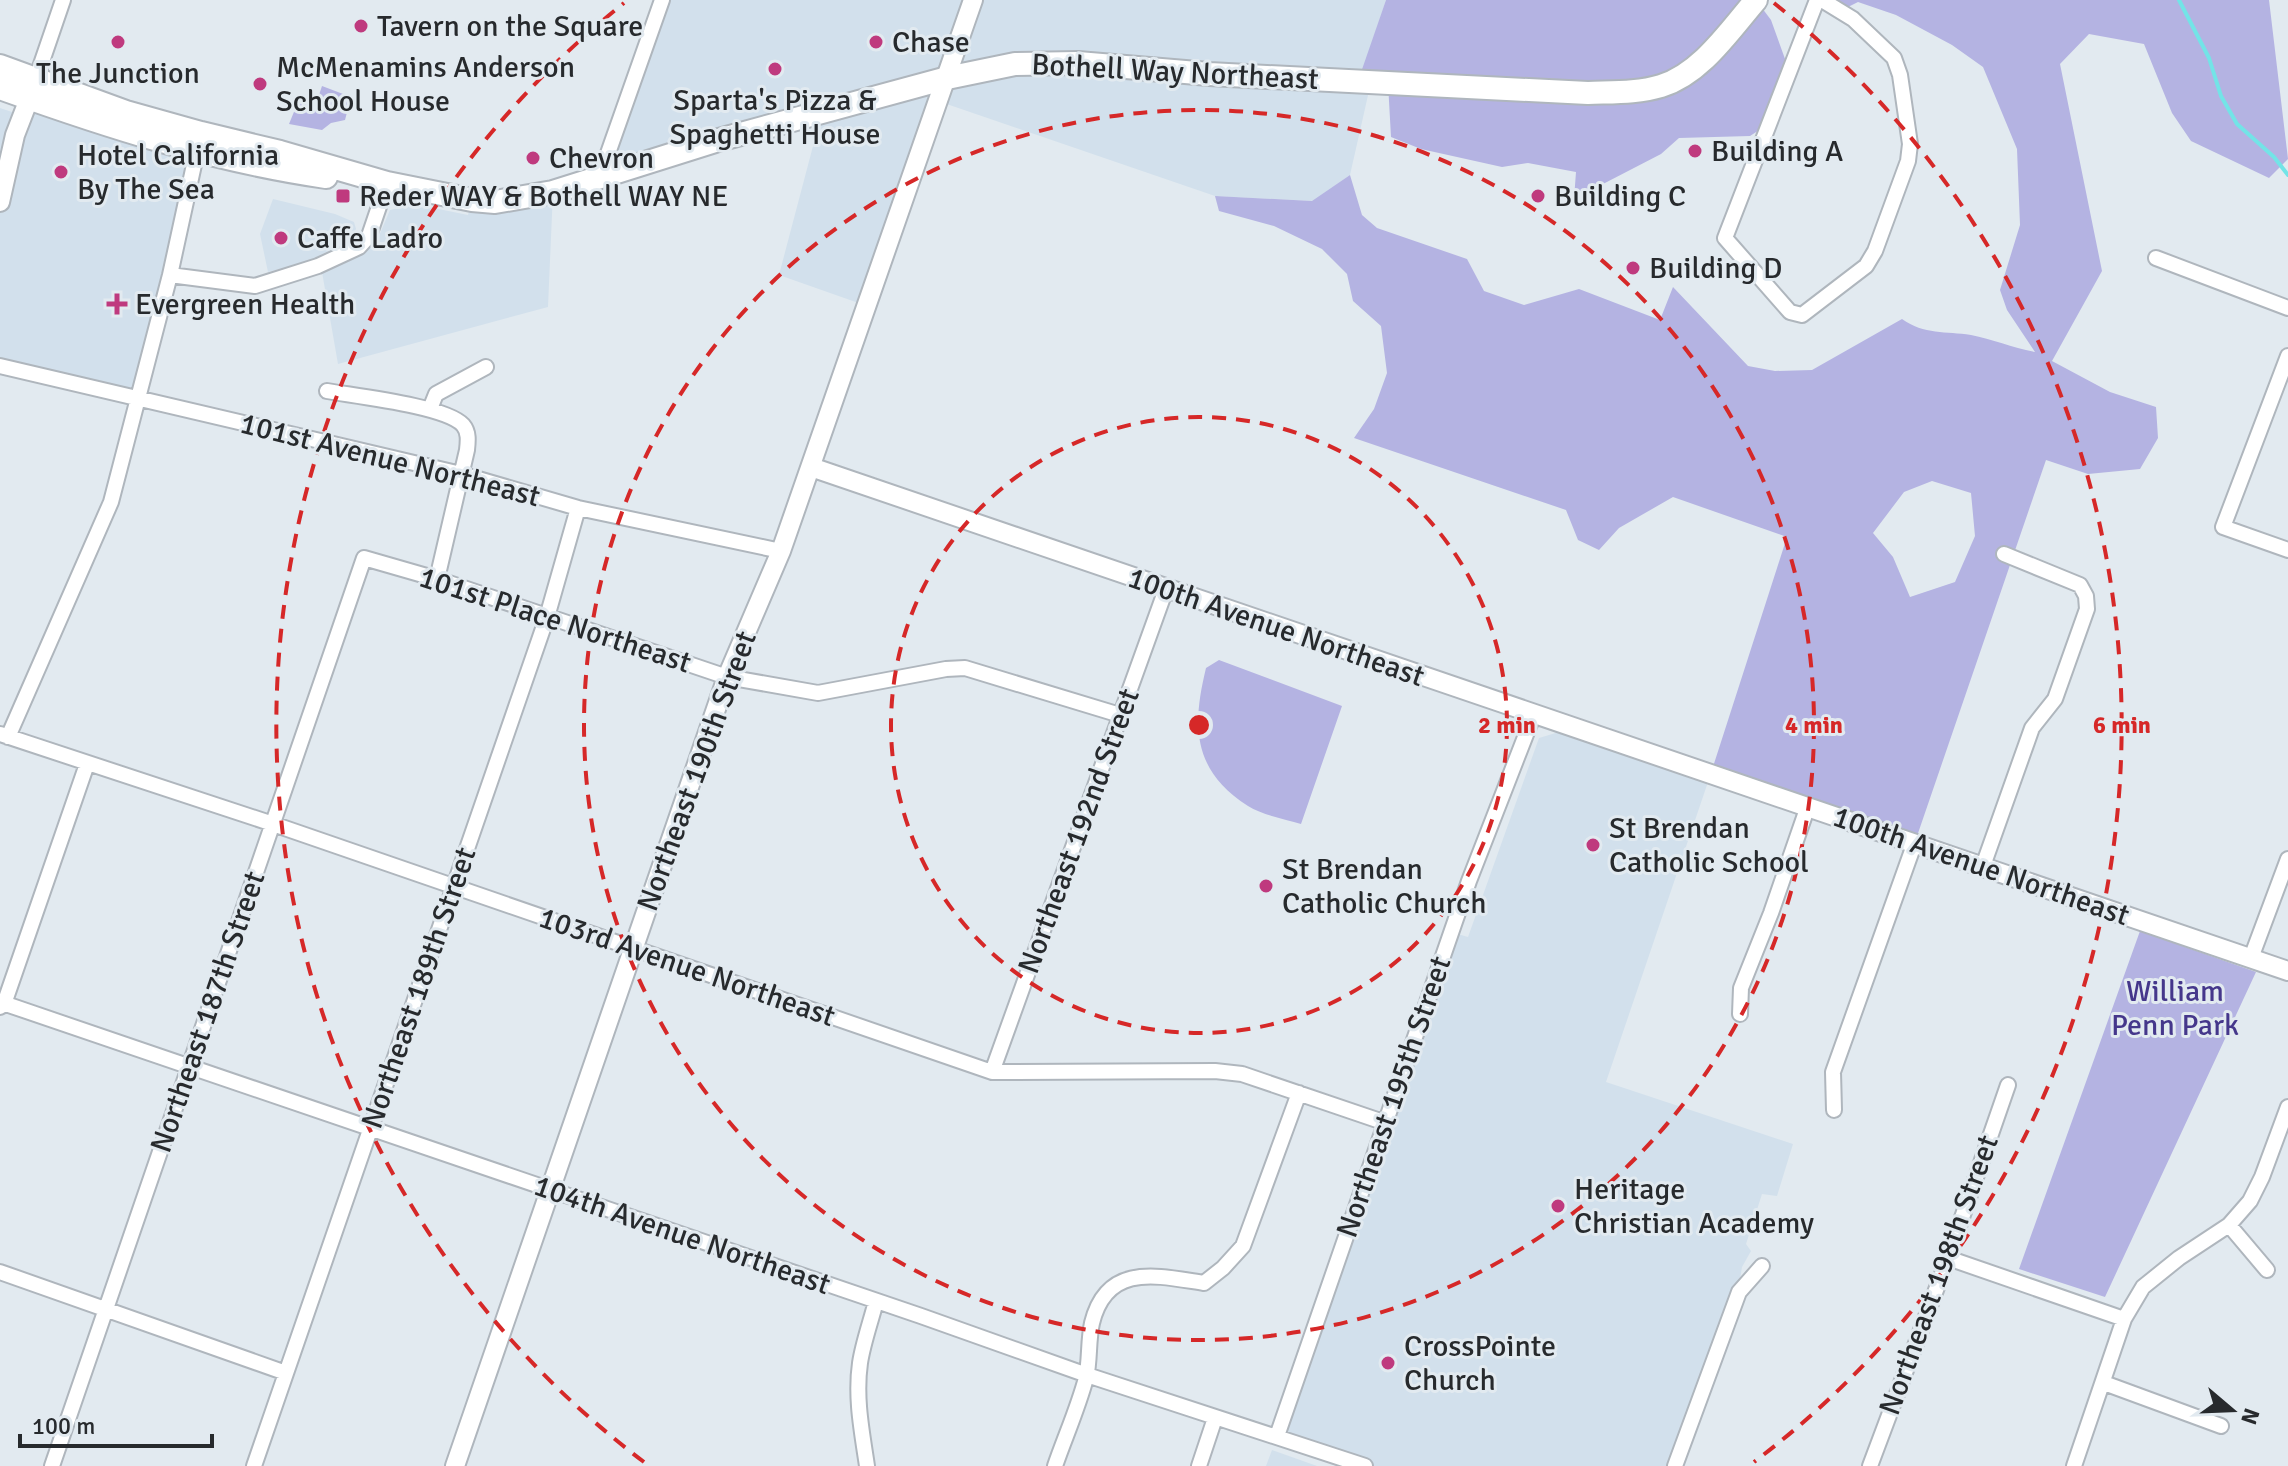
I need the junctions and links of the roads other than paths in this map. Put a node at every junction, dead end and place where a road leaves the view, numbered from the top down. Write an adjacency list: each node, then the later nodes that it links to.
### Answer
1 (63, 0): 9 (street)
2 (73, 0): 9 (street)
3 (662, 0): 12 (street)
4 (973, 0): 8 (street, Northeast 190th Street)
5 (1756, 0): 8 (main road, Bothell Way Northeast)
6 (1819, 0): 6 (street)
7 (0, 66): 9 (main road, Bothell Way Northeast)
8 (947, 78): 12 (main road, Bothell Way Northeast); 24 (street, Northeast 190th Street)
9 (35, 81): 10 (main road, Bothell Way Northeast); 11 (main road, Bothell Way Northeast); 13 (main road, Bothell Way Northeast); 14 (street)
10 (0, 88)
11 (197, 151): 13 (main road, Bothell Way Northeast); 16 (street)
12 (600, 176): 13 (main road, Bothell Way Northeast)
13 (387, 183): 16 (street)
14 (0, 202)
15 (2156, 258): 17 (street)
16 (170, 275): 22 (street)
17 (2288, 308)
18 (2288, 356): 27 (street)
19 (0, 366): 22 (street, 101st Avenue Northeast)
20 (486, 367): 23 (street)
21 (327, 391): 23 (street)
22 (139, 400): 25 (street, 101st Avenue Northeast); 37 (street)
23 (430, 409): 25 (street)
24 (811, 467): 28 (street, Northeast 190th Street); 32 (street, 100th Avenue Northeast)
25 (461, 474): 26 (street, 101st Avenue Northeast); 31 (street)
26 (578, 508): 28 (street, 101st Avenue Northeast); 33 (street, Northeast 189th Street)
27 (2288, 550)
28 (781, 551): 34 (street, Northeast 190th Street)
29 (2004, 554): 43 (street)
30 (364, 558): 31 (street, 101st Place Northeast); 40 (street, Northeast 187th Street)
31 (437, 579): 33 (street, 101st Place Northeast)
32 (1166, 589): 35 (street, 100th Avenue Northeast); 36 (street, Northeast 192nd Street)
33 (547, 617): 34 (street, 101st Place Northeast); 44 (street, Northeast 189th Street)
34 (727, 677): 36 (street, 101st Place Northeast); 45 (street, Northeast 190th Street)
35 (1534, 714): 39 (street, 100th Avenue Northeast); 56 (street, Northeast 195th Street)
36 (1120, 715): 51 (street, Northeast 192nd Street)
37 (4, 735): 38 (street, 103rd Avenue Northeast)
38 (87, 764): 40 (street, 103rd Avenue Northeast); 48 (street)
39 (1808, 806): 41 (street, 100th Avenue Northeast); 49 (street)
40 (273, 824): 44 (street, 103rd Avenue Northeast); 50 (street, Northeast 187th Street)
41 (1915, 842): 43 (street, 100th Avenue Northeast); 54 (street)
42 (2288, 859): 46 (street)
43 (1983, 866): 46 (street, 100th Avenue Northeast)
44 (454, 887): 45 (street, 103rd Avenue Northeast); 57 (street, Northeast 189th Street)
45 (633, 948): 51 (street, 103rd Avenue Northeast); 58 (street, Northeast 190th Street)
46 (2251, 958): 47 (street, 100th Avenue Northeast)
47 (2288, 971)
48 (1, 1004): 50 (street, 104th Avenue Northeast)
49 (1740, 1014)
50 (189, 1067): 57 (street, 104th Avenue Northeast); 65 (street, Northeast 187th Street)
51 (992, 1072): 53 (street, 103rd Avenue Northeast)
52 (2008, 1085): 60 (street, Northeast 198th Street)
53 (1299, 1093): 56 (street, 103rd Avenue Northeast); 68 (street)
54 (1834, 1110)
55 (2287, 1116): 59 (street)
56 (1386, 1123): 72 (street, Northeast 195th Street)
57 (371, 1129): 58 (street, 104th Avenue Northeast); 67 (street, Northeast 189th Street)
58 (550, 1190): 64 (street, 104th Avenue Northeast); 75 (street, Northeast 190th Street)
59 (2229, 1225): 62 (street); 66 (street)
60 (1948, 1258): 66 (street); 81 (street, Northeast 198th Street)
61 (1762, 1266): 80 (street)
62 (2267, 1270)
63 (0, 1272): 65 (street)
64 (876, 1301): 68 (street, 104th Avenue Northeast); 76 (street)
65 (105, 1308): 67 (street); 73 (street, Northeast 187th Street)
66 (2124, 1319): 69 (street)
67 (286, 1373): 74 (street, Northeast 189th Street)
68 (1087, 1375): 70 (street, 104th Avenue Northeast); 77 (street)
69 (2104, 1383): 71 (street); 82 (street)
70 (1215, 1418): 72 (street, 104th Avenue Northeast); 78 (street)
71 (2221, 1426)
72 (1277, 1436): 79 (street, 104th Avenue Northeast)
73 (52, 1466)
74 (254, 1466)
75 (455, 1466)
76 (867, 1466)
77 (1055, 1466)
78 (1199, 1466)
79 (1365, 1466)
80 (1675, 1466)
81 (1870, 1466)
82 (2074, 1466)

